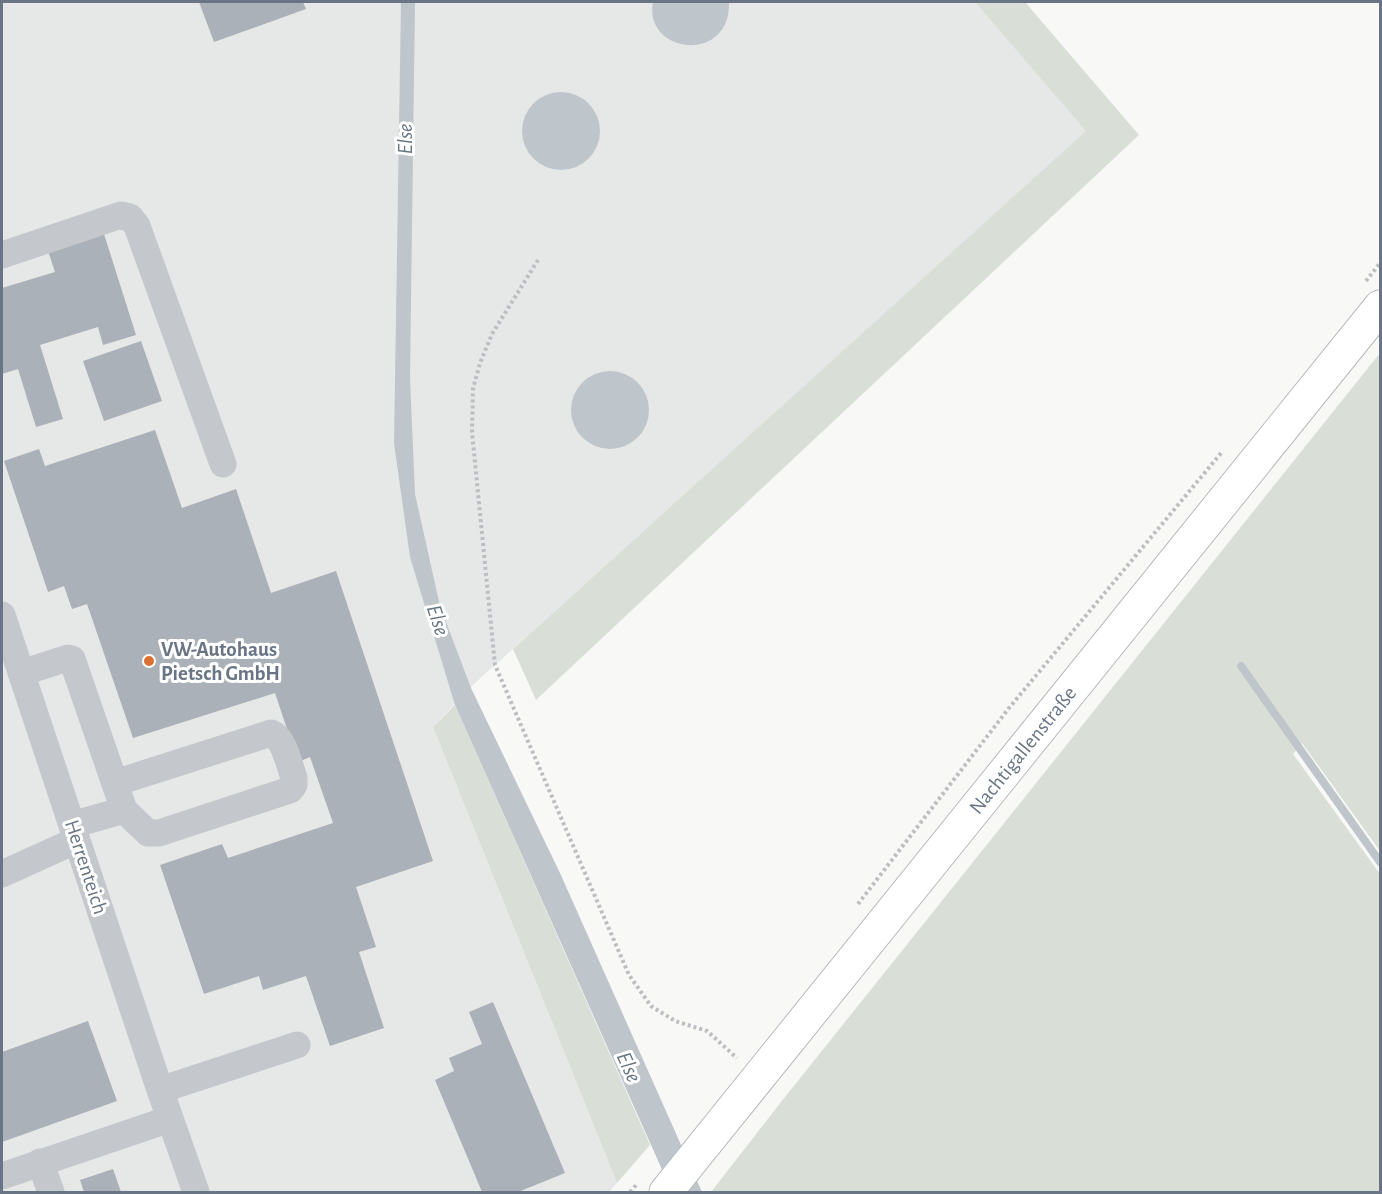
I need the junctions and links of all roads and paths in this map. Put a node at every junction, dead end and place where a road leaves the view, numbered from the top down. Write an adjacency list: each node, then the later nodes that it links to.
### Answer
1 (2, 255): 6 (street)
2 (538, 260): 15 (path)
3 (1380, 263): 4 (path)
4 (1373, 294): 22 (main road, Nachtigallenstraße)
5 (1229, 445): 13 (path)
6 (224, 465)
7 (2, 615): 8 (street, Herrenteich)
8 (21, 673): 9 (street); 11 (street, Herrenteich)
9 (115, 783): 10 (street); 10 (street)
10 (124, 810): 11 (street)
11 (74, 833): 12 (street); 16 (street, Herrenteich)
12 (2, 874)
13 (855, 908)
14 (297, 1045): 16 (street)
15 (733, 1067)
16 (160, 1090): 17 (street, Herrenteich)
17 (170, 1119): 18 (street); 21 (street, Herrenteich)
18 (40, 1162): 19 (street); 20 (street)
19 (2, 1176)
20 (51, 1192)
21 (196, 1192)
22 (666, 1192)

